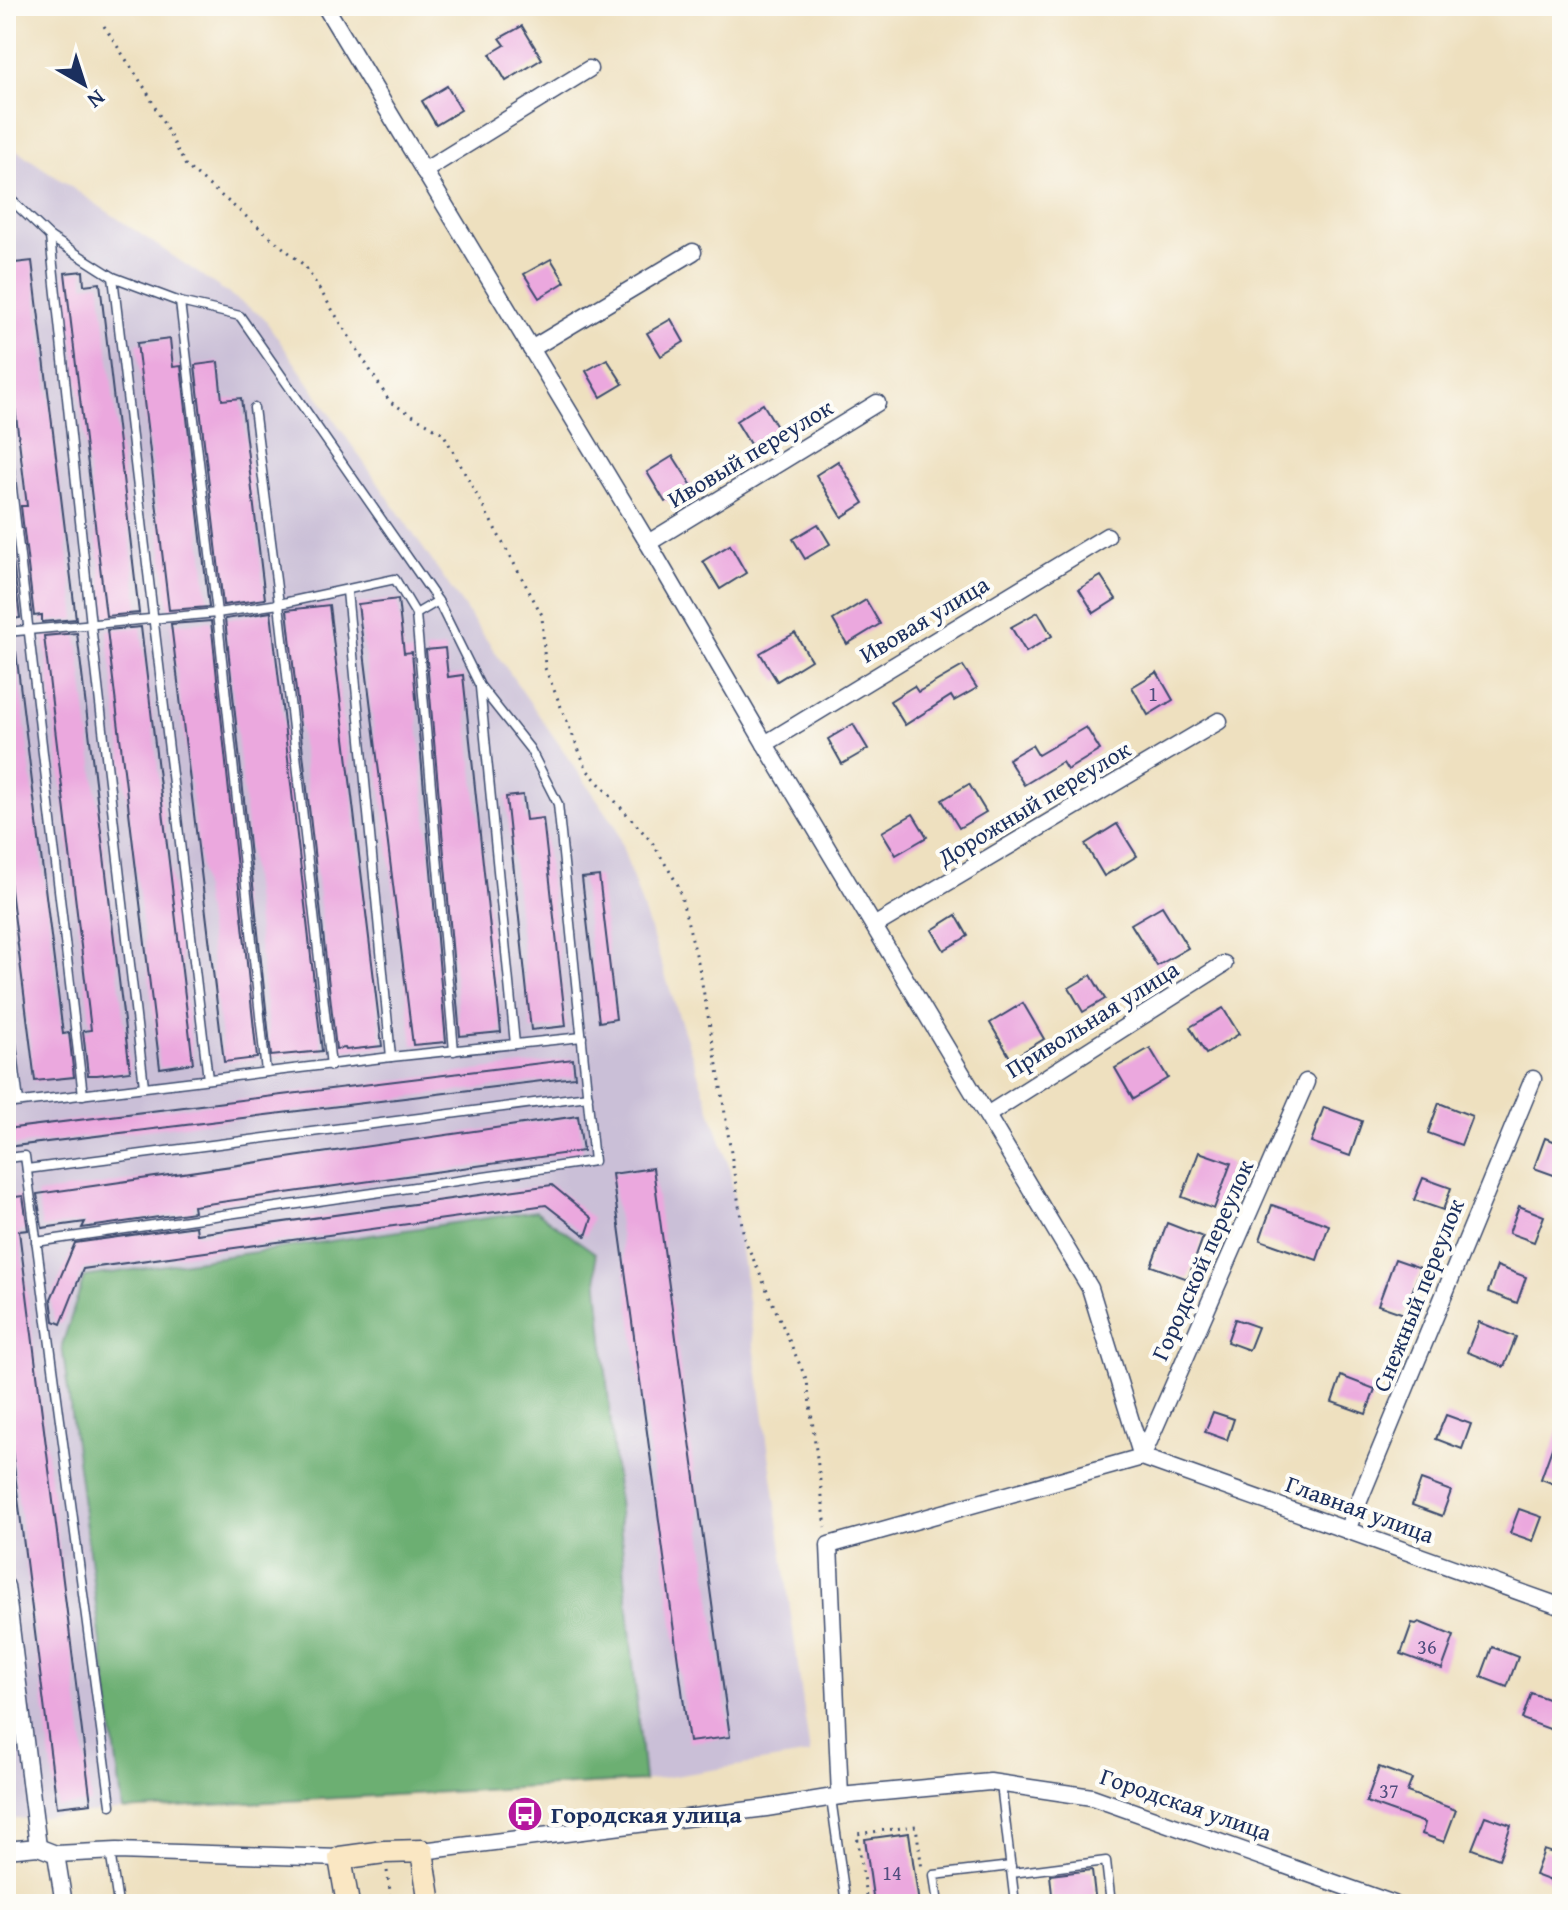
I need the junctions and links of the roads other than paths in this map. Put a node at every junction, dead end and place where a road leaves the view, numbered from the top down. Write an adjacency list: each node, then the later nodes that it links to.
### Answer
1 (325, 6): 3 (street)
2 (589, 69): 3 (street)
3 (424, 171): 9 (street)
4 (6, 195): 5 (lane)
5 (50, 237): 7 (lane); 21 (lane)
6 (693, 252): 9 (street)
7 (113, 277): 8 (lane); 20 (lane)
8 (180, 302): 16 (lane); 18 (lane)
9 (531, 349): 14 (street)
10 (877, 403): 14 (street, Ивовый переулок)
11 (254, 408): 17 (lane)
12 (6, 437): 22 (lane)
13 (1107, 536): 26 (street, Ивовая улица)
14 (648, 543): 26 (street)
15 (347, 591): 17 (lane); 19 (lane); 33 (lane)
16 (438, 601): 19 (lane); 24 (lane)
17 (279, 604): 18 (lane); 34 (lane)
18 (217, 613): 20 (lane); 35 (lane)
19 (416, 614): 32 (lane)
20 (153, 618): 21 (lane); 36 (lane)
21 (91, 625): 22 (lane); 39 (lane)
22 (29, 631): 23 (lane); 40 (lane)
23 (6, 632)
24 (480, 686): 30 (lane); 31 (lane)
25 (1219, 721): 27 (street, Дорожный переулок)
26 (765, 744): 27 (street)
27 (874, 926): 44 (street)
28 (1224, 964): 44 (street, Привольная улица)
29 (6, 998): 42 (lane)
30 (582, 1037): 31 (lane); 41 (lane)
31 (515, 1044): 32 (lane)
32 (454, 1051): 33 (lane)
33 (391, 1057): 34 (lane)
34 (331, 1066): 35 (lane)
35 (266, 1072): 36 (lane)
36 (208, 1079): 39 (lane)
37 (1533, 1079): 49 (street, Снежный переулок)
38 (1306, 1082): 48 (street, Городской переулок)
39 (144, 1086): 40 (lane)
40 (83, 1095): 42 (lane)
41 (588, 1096): 46 (lane); 47 (lane)
42 (19, 1102): 43 (lane)
43 (6, 1104)
44 (987, 1115): 48 (street)
45 (6, 1158): 46 (lane)
46 (27, 1169): 47 (lane)
47 (36, 1242): 54 (lane)
48 (1142, 1457): 49 (street, Главная улица); 53 (street)
49 (1347, 1530): 51 (street, Главная улица)
50 (6, 1586): 55 (street)
51 (1561, 1603)
52 (1001, 1784): 53 (street, Городская улица); 61 (lane); 70 (street, Городская улица)
53 (835, 1797): 58 (street, Городская улица); 66 (lane)
54 (111, 1805)
55 (38, 1847): 56 (street); 59 (street)
56 (6, 1850)
57 (110, 1851): 59 (street); 60 (street); 63 (lane)
58 (422, 1851): 60 (main road, Городская улица); 65 (main road)
59 (56, 1854): 62 (street)
60 (340, 1858): 64 (main road)
61 (1011, 1869): 67 (lane); 68 (lane); 69 (lane)
62 (64, 1904)
63 (118, 1904)
64 (348, 1904)
65 (430, 1904)
66 (846, 1904)
67 (938, 1904)
68 (1015, 1904)
69 (1111, 1904)
70 (1394, 1904)

